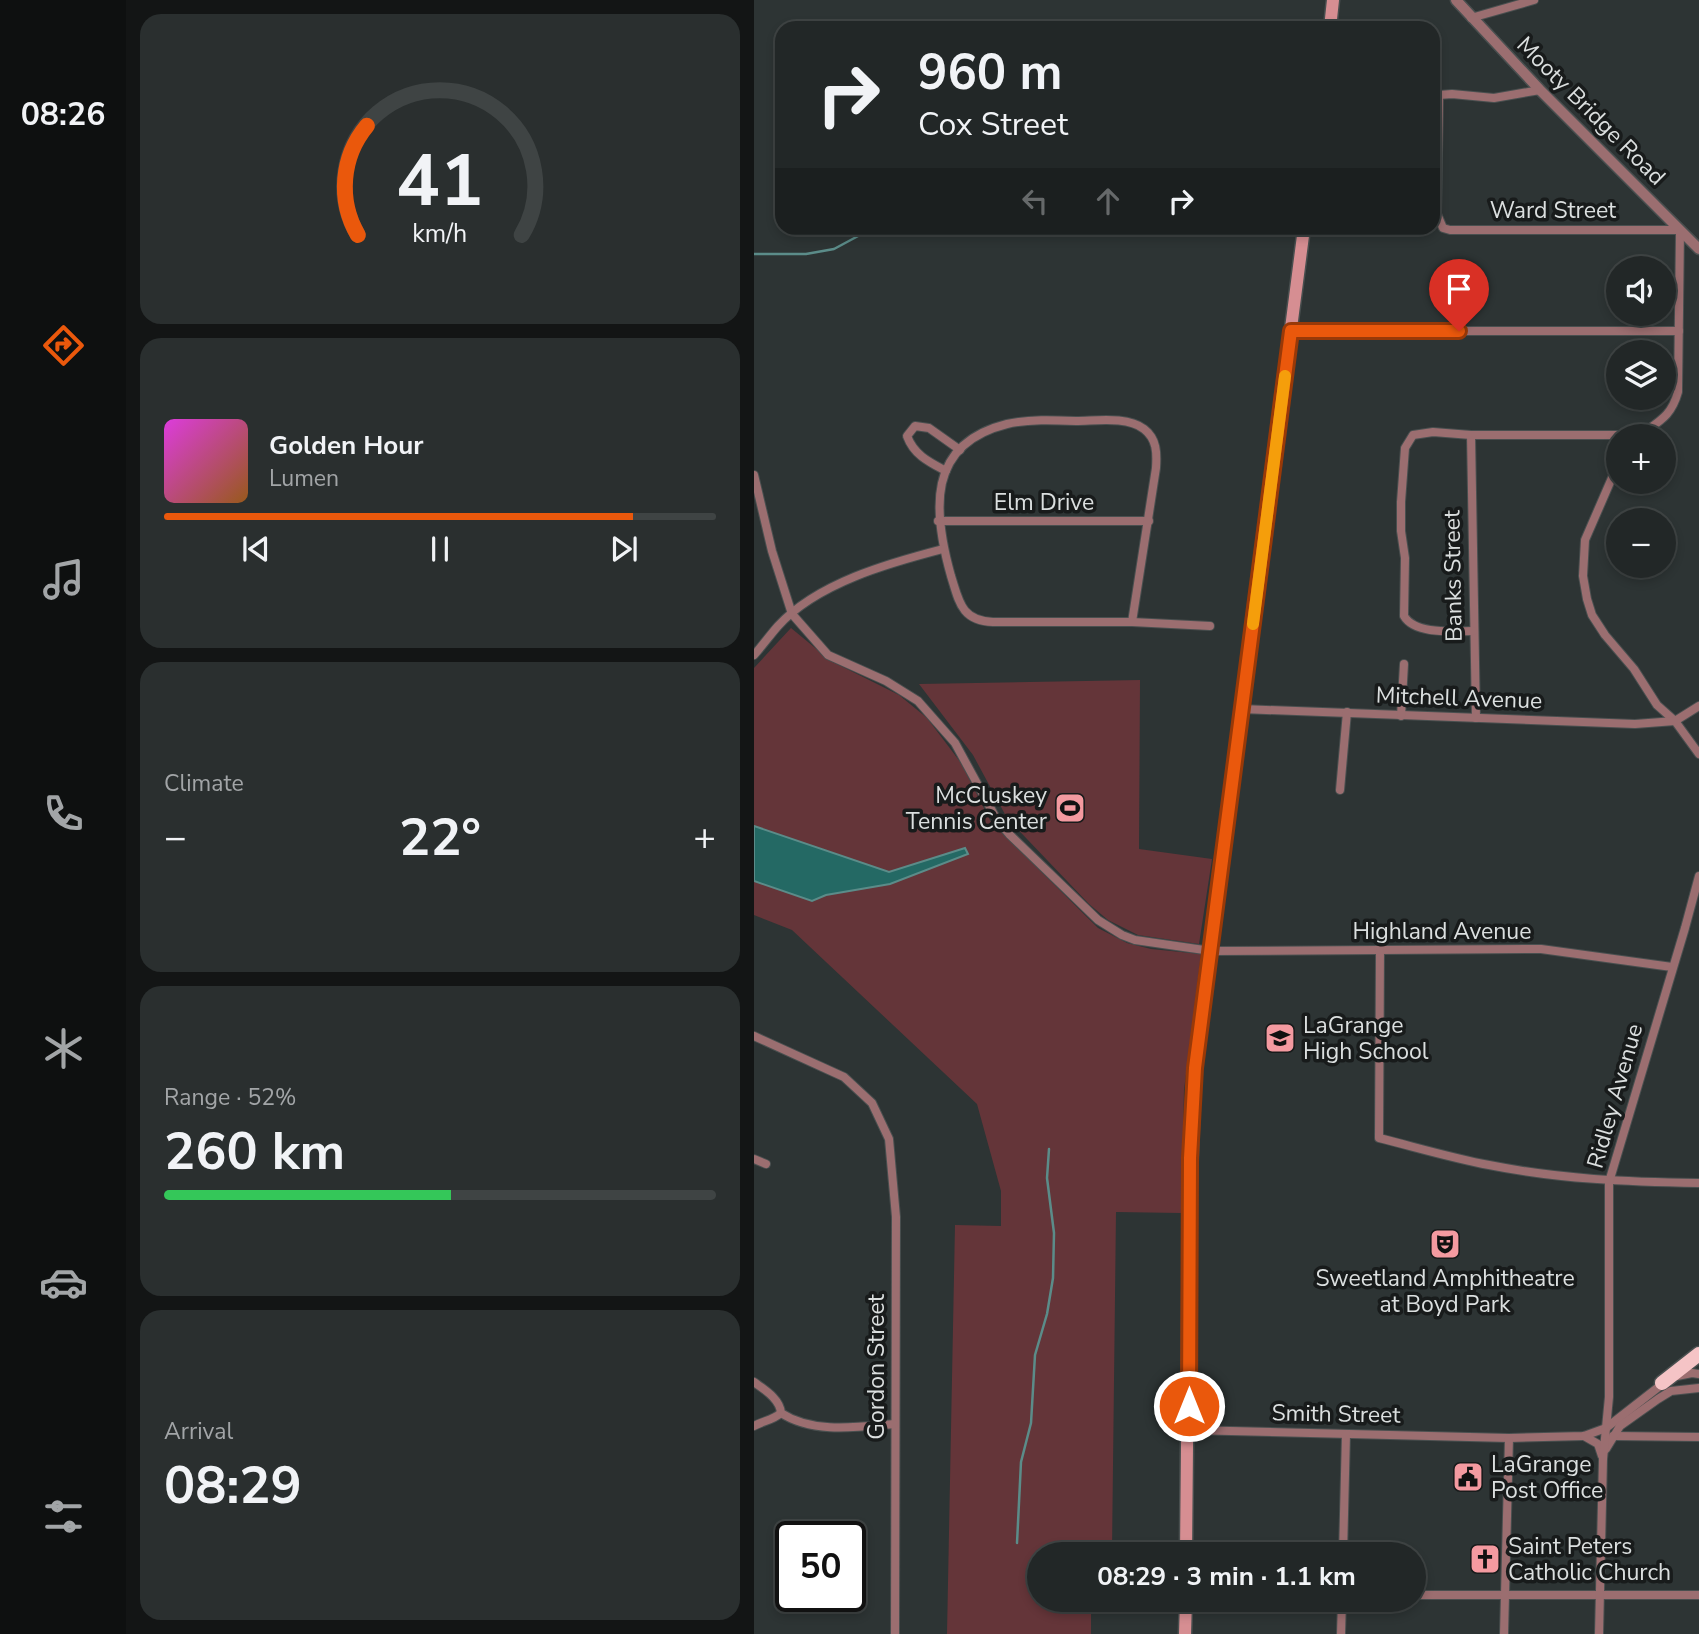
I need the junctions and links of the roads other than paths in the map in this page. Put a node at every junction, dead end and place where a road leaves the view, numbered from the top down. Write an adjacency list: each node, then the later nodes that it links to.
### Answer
1 (1333, 0): 5 (main road)
2 (1456, 0): 4 (street, Mooty Bridge Road)
3 (1534, 0): 4 (street)
4 (1471, 18): 6 (street, Mooty Bridge Road)
5 (1331, 21)
6 (1540, 90): 7 (street, Ward Street); 9 (street, Mooty Bridge Road)
7 (1440, 95)
8 (1440, 224): 9 (street, Ward Street)
9 (1680, 230): 11 (street, Mooty Bridge Road); 13 (street)
10 (1303, 235): 12 (main road)
11 (1699, 250)
12 (1291, 331): 13 (street); 31 (main road)
13 (1679, 331): 14 (street)
14 (1656, 424)
15 (1471, 435): 16 (street); 27 (street, Banks Street); 27 (street)
16 (1606, 435)
17 (960, 450): 18 (street); 18 (street); 22 (street)
18 (946, 471): 21 (street)
19 (754, 475): 24 (street)
20 (1606, 492): 35 (street)
21 (938, 521): 22 (street, Elm Drive); 23 (street)
22 (1149, 521): 25 (street)
23 (943, 549): 24 (street); 25 (street)
24 (792, 614): 28 (street); 40 (street, Highland Avenue)
25 (1132, 622): 26 (street)
26 (1210, 626)
27 (1473, 631): 34 (street, Banks Street)
28 (754, 655)
29 (1404, 664): 33 (street)
30 (1699, 706): 35 (street)
31 (1242, 709): 32 (street, Mitchell Avenue); 40 (main road)
32 (1347, 712): 33 (street, Mitchell Avenue); 37 (street)
33 (1401, 716): 34 (street, Mitchell Avenue)
34 (1476, 718): 35 (street, Mitchell Avenue)
35 (1675, 721): 36 (street)
36 (1699, 754)
37 (1340, 790)
38 (1699, 876): 41 (street, Ridley Avenue)
39 (1380, 950): 40 (street, Highland Avenue); 41 (street, Highland Avenue); 45 (street)
40 (1211, 951): 56 (main road)
41 (1672, 967): 45 (street, Ridley Avenue)
42 (754, 1036): 53 (street, Gordon Street)
43 (754, 1159): 44 (street)
44 (766, 1164)
45 (1609, 1181): 46 (street); 55 (street, Ridley Avenue)
46 (1699, 1183)
47 (1699, 1354): 50 (highway)
48 (1699, 1374): 50 (street)
49 (754, 1382): 52 (street)
50 (1662, 1383): 55 (street, Smith Street)
51 (1699, 1388): 59 (street)
52 (781, 1413): 53 (street); 54 (street)
53 (894, 1424): 73 (street, Gordon Street)
54 (754, 1426)
55 (1606, 1428): 58 (street, Smith Street); 64 (street, Ridley Avenue)
56 (1189, 1430): 57 (street, Smith Street); 65 (main road)
57 (1346, 1434): 60 (street, Smith Street); 66 (street)
58 (1584, 1436): 62 (street, Smith Street); 64 (street)
59 (1613, 1436): 61 (street); 64 (street, Ridley Avenue)
60 (1482, 1437): 62 (street, Smith Street); 63 (street)
61 (1699, 1437)
62 (1509, 1438): 63 (street)
63 (1508, 1455): 69 (street)
64 (1603, 1459): 70 (street, Ridley Avenue)
65 (1186, 1542)
66 (1343, 1542)
67 (1426, 1595): 69 (street)
68 (1699, 1595): 70 (street)
69 (1505, 1596): 70 (street); 76 (street)
70 (1600, 1596): 77 (street, Ridley Avenue)
71 (1186, 1612): 74 (main road)
72 (1342, 1612): 75 (street)
73 (895, 1634)
74 (1185, 1634)
75 (1341, 1634)
76 (1504, 1634)
77 (1599, 1634)

